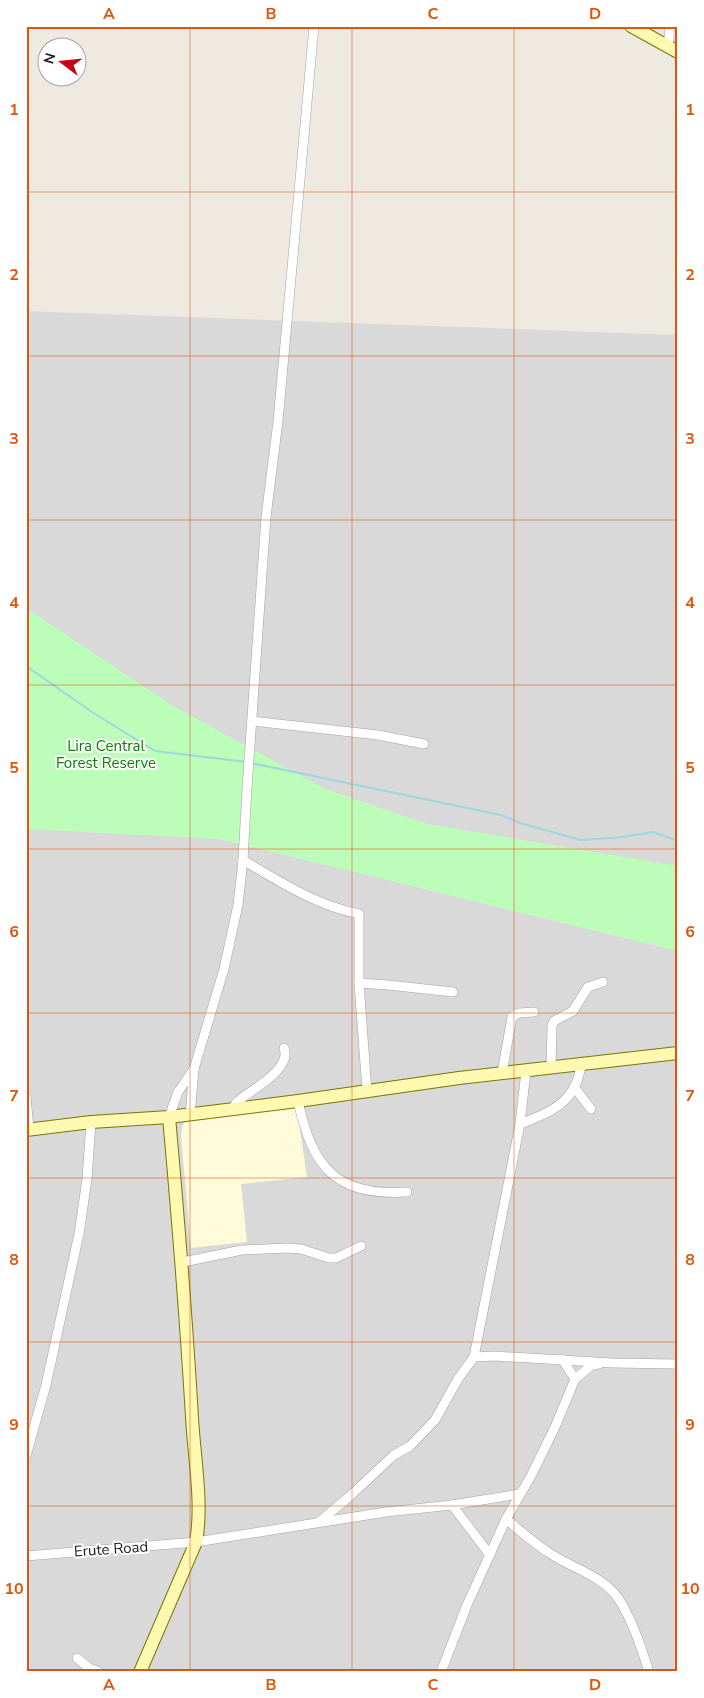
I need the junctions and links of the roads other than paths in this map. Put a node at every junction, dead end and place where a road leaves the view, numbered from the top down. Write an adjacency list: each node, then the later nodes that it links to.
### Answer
1 (314, 26): 5 (street)
2 (631, 26): 4 (street)
3 (670, 26): 4 (street)
4 (673, 50)
5 (252, 721): 6 (street); 7 (street)
6 (424, 744)
7 (243, 860): 9 (street); 16 (street)
8 (603, 982): 15 (street)
9 (359, 984): 10 (street); 20 (street)
10 (453, 992)
11 (534, 1012): 18 (street)
12 (284, 1048): 23 (street)
13 (678, 1053): 14 (street)
14 (581, 1064): 15 (street); 19 (street)
15 (551, 1068): 17 (street)
16 (194, 1069): 25 (street); 26 (street)
17 (526, 1071): 18 (street); 28 (street)
18 (502, 1074): 20 (street)
19 (574, 1087): 24 (street); 28 (street)
20 (367, 1091): 22 (street)
21 (26, 1097): 29 (street)
22 (298, 1101): 23 (street); 30 (street)
23 (233, 1109): 25 (street)
24 (591, 1109)
25 (190, 1114): 26 (street)
26 (169, 1117): 27 (street); 32 (street)
27 (91, 1122): 29 (street); 38 (street)
28 (520, 1124): 33 (street)
29 (28, 1130)
30 (407, 1192)
31 (361, 1246): 32 (street)
32 (183, 1262): 43 (street)
33 (474, 1358): 34 (street); 42 (street)
34 (562, 1358): 35 (street); 37 (street)
35 (612, 1362): 36 (street); 37 (street)
36 (678, 1364)
37 (574, 1379): 39 (street)
38 (26, 1456)
39 (519, 1494): 40 (street, Erute Road); 41 (street)
40 (452, 1505): 42 (street, Erute Road); 44 (street)
41 (506, 1519): 44 (street); 50 (street)
42 (319, 1522): 43 (street, Erute Road)
43 (196, 1542): 45 (street, Erute Road); 48 (street)
44 (490, 1555): 49 (street)
45 (26, 1556)
46 (77, 1658): 47 (street)
47 (99, 1672)
48 (140, 1672)
49 (441, 1672)
50 (649, 1672)

